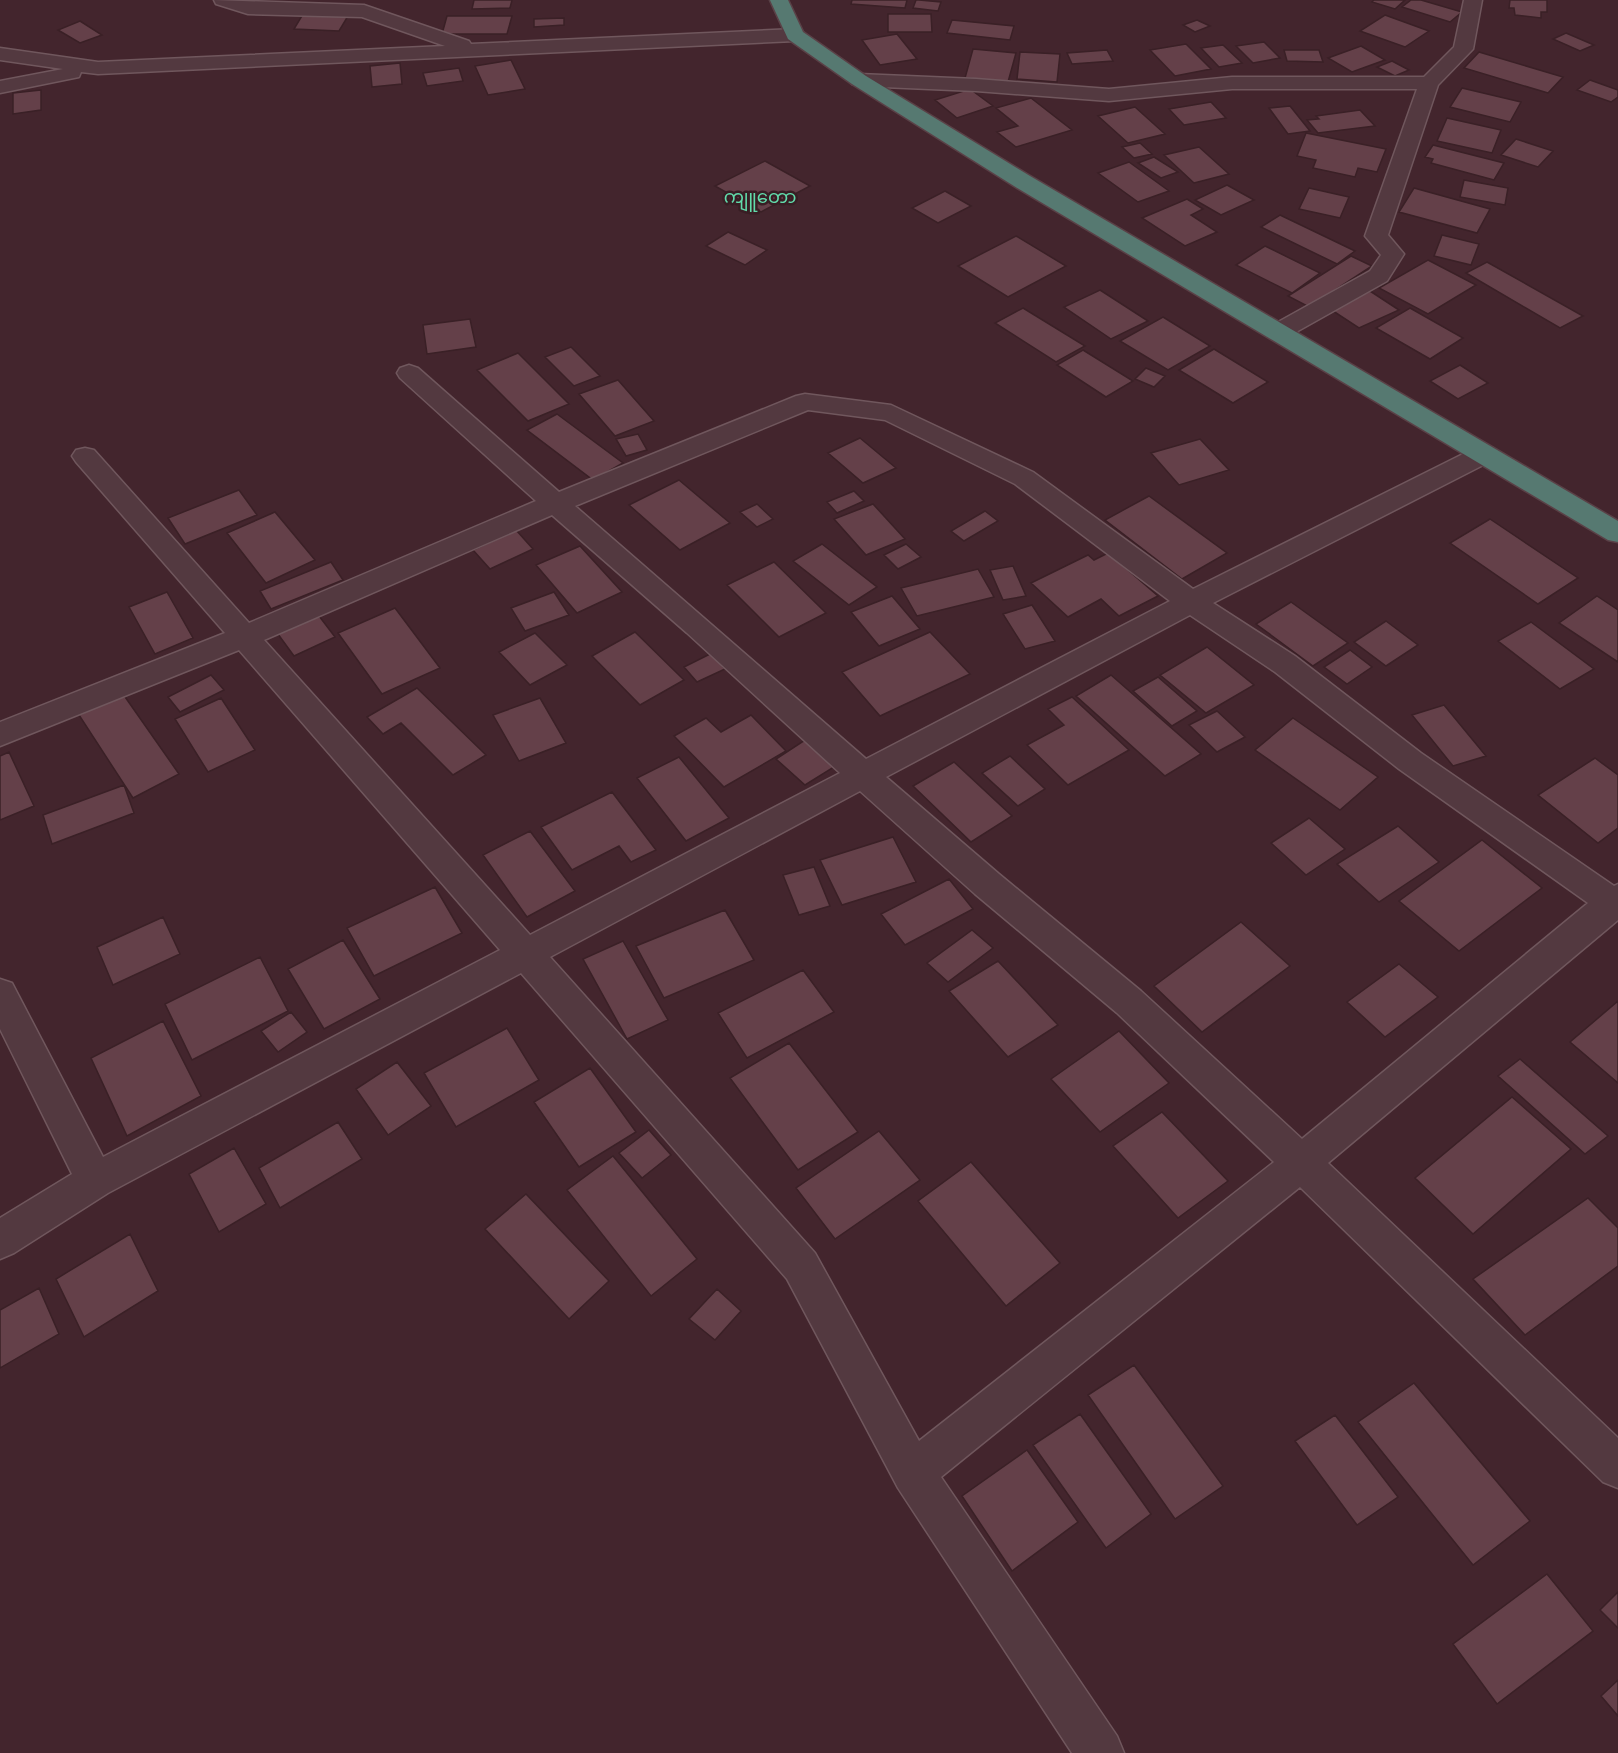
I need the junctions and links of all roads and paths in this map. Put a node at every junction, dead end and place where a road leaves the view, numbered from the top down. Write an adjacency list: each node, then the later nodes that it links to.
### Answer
1 (223, 0): 5 (street)
2 (779, 0): 4 (highway)
3 (1473, 0): 9 (street)
4 (795, 35): 5 (street); 8 (highway)
5 (477, 51): 7 (street)
6 (0, 54): 7 (street)
7 (98, 68): 10 (street)
8 (859, 80): 9 (street); 11 (highway)
9 (1429, 83): 11 (street)
10 (0, 87)
11 (1280, 331): 13 (highway)
12 (409, 373): 15 (street)
13 (1477, 450): 16 (highway); 17 (street)
14 (85, 456): 18 (street)
15 (554, 504): 17 (street); 18 (street); 20 (street)
16 (1618, 533)
17 (1191, 602): 20 (street); 21 (street)
18 (243, 637): 19 (street); 22 (street)
19 (0, 734)
20 (864, 776): 22 (street); 24 (street)
21 (1616, 902): 24 (street)
22 (525, 955): 25 (street); 28 (street)
23 (0, 994): 25 (street)
24 (1301, 1163): 27 (street); 28 (street)
25 (96, 1181): 26 (street)
26 (0, 1240)
27 (1618, 1467)
28 (913, 1473): 29 (street)
29 (1100, 1753)

